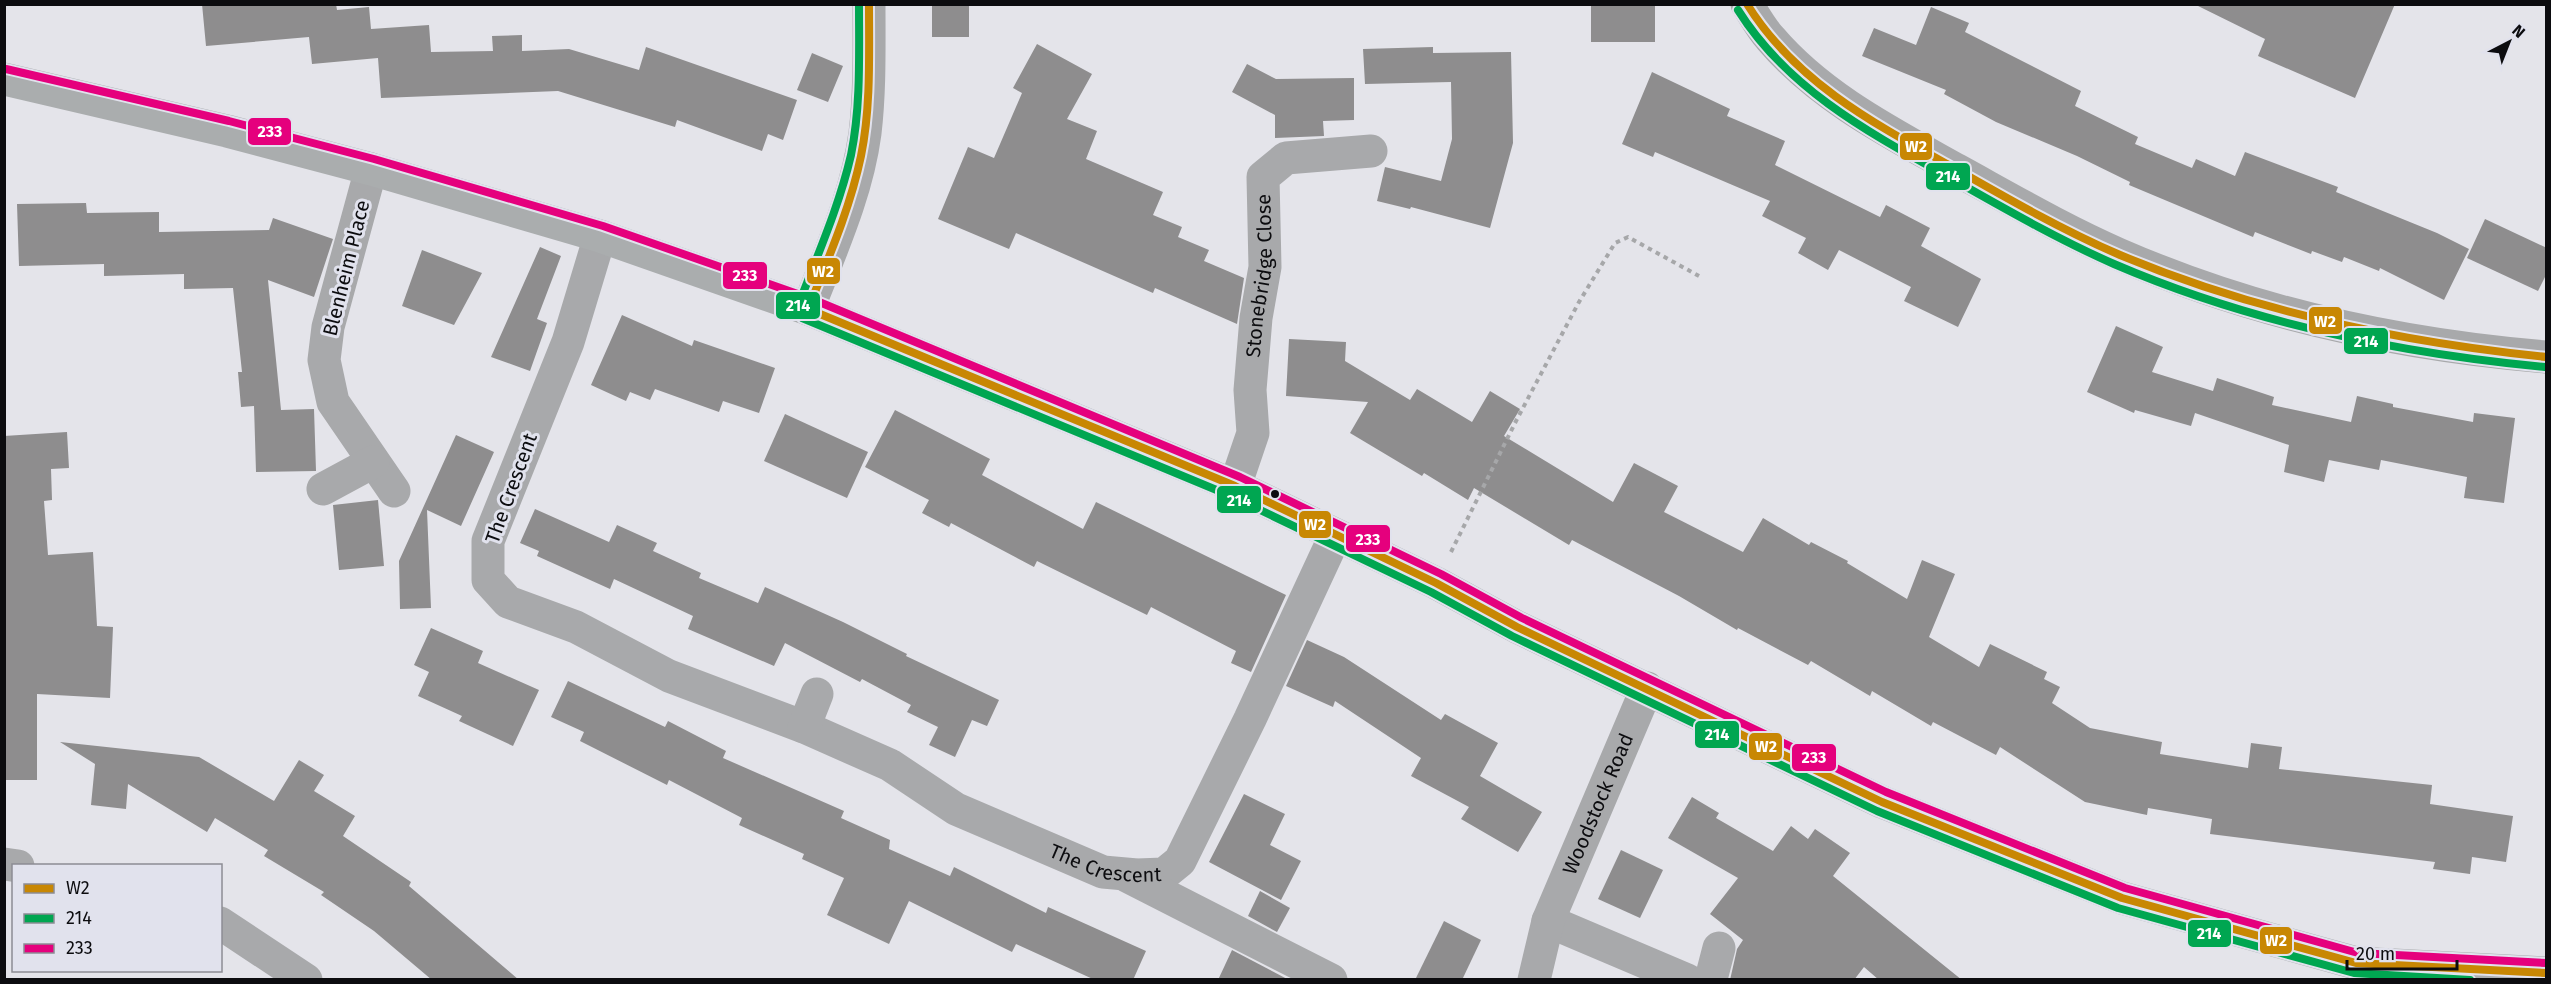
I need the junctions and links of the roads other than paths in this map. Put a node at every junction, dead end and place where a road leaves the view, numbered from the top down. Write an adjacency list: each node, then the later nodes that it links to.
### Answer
1 (869, 4): 7 (street)
2 (1747, 4): 8 (street)
3 (4, 79): 5 (main road)
4 (1371, 151): 10 (street, Stonebridge Close)
5 (371, 170): 6 (main road); 9 (street, Blenheim Place)
6 (600, 236): 7 (main road); 16 (street, The Crescent)
7 (808, 309): 10 (main road)
8 (2547, 357)
9 (373, 462): 11 (street); 12 (street, Blenheim Place)
10 (1235, 486): 13 (main road)
11 (323, 489)
12 (394, 491)
13 (1335, 536): 14 (main road); 17 (street, The Crescent)
14 (1647, 688): 18 (street, Woodstock Road); 21 (main road)
15 (817, 694): 16 (street)
16 (804, 727): 17 (street, The Crescent)
17 (1123, 873): 24 (street)
18 (1548, 921): 22 (street, Woodstock Road); 25 (street)
19 (222, 924): 23 (street)
20 (1719, 948): 26 (street)
21 (2547, 973)
22 (1534, 974)
23 (306, 980)
24 (1331, 980)
25 (1687, 980)
26 (1707, 980)

